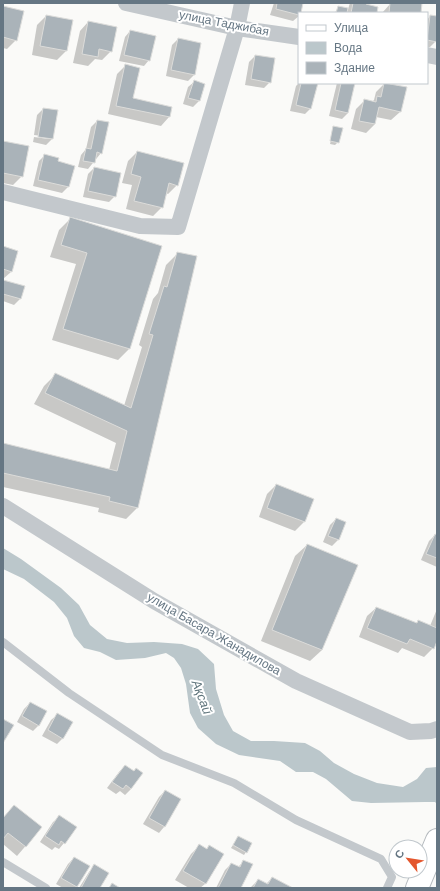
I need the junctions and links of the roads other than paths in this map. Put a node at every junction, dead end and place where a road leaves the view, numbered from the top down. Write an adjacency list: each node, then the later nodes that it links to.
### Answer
1 (126, 3): 3 (street, улица Таджибая)
2 (242, 3): 3 (street)
3 (237, 28): 4 (street, улица Таджибая); 5 (street)
4 (298, 37)
5 (3, 192)
6 (3, 506): 8 (street, улица Басара Жанадилова)
7 (3, 642): 12 (lane)
8 (437, 729)
9 (437, 840): 13 (main road)
10 (3, 862): 11 (lane)
11 (46, 888)
12 (387, 888)
13 (417, 888)

